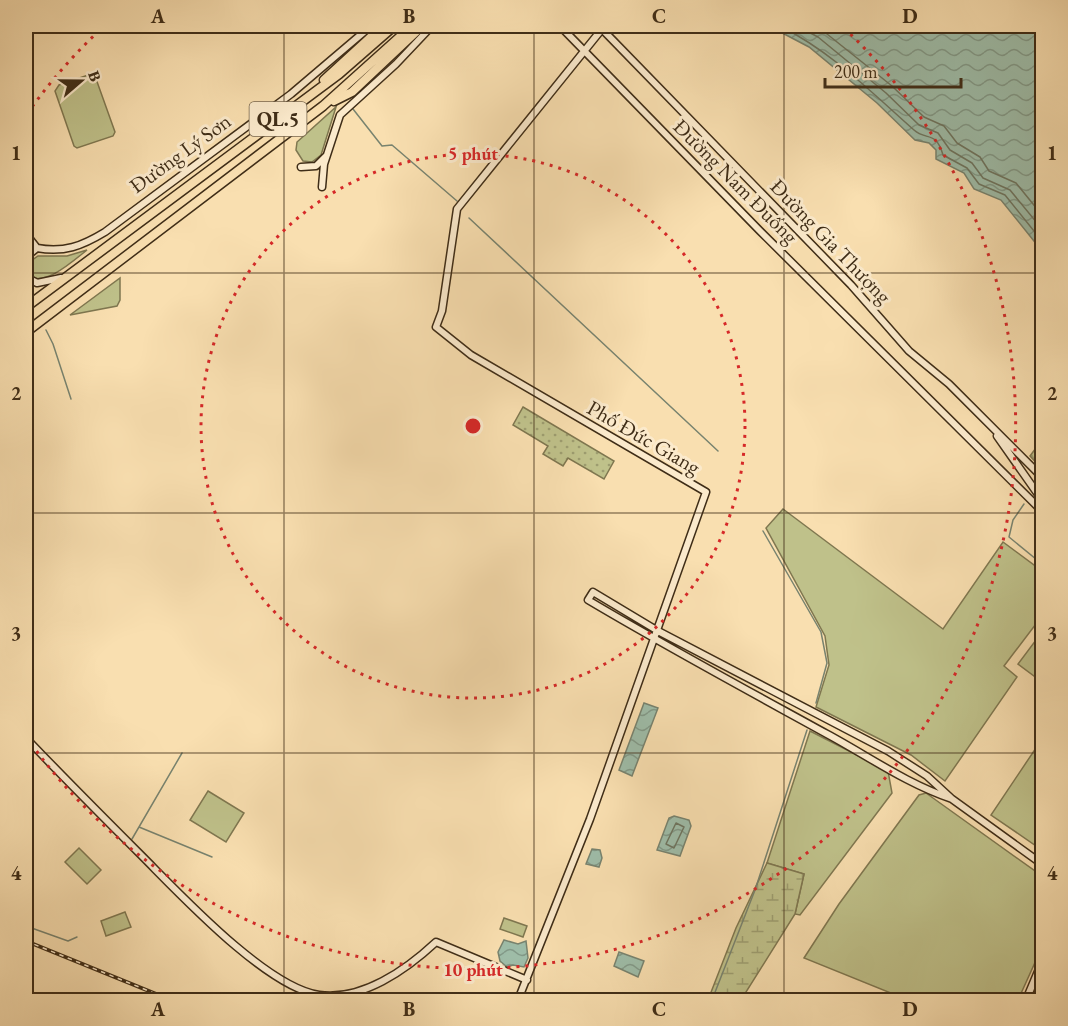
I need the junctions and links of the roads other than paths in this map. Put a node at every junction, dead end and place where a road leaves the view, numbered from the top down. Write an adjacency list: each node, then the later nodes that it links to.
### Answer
1 (371, 26): 16 (street, Đường Lý Sơn)
2 (383, 26): 9 (highway, QL.5)
3 (394, 26): 9 (highway, QL.5)
4 (412, 26): 11 (highway, QL.5)
5 (422, 26): 11 (highway, QL.5)
6 (432, 26): 12 (street)
7 (560, 26): 10 (street, Đường Nam Đuống)
8 (601, 27): 10 (street, Phố Đức Giang); 22 (street, Đường Gia Thượng)
9 (364, 50): 19 (highway, Đường Lý Sơn / QL.5)
10 (585, 51): 25 (street, Đường Nam Đuống); 26 (street, Phố Đức Giang)
11 (377, 65): 21 (highway, QL.5)
12 (332, 140): 13 (street); 14 (street)
13 (301, 167)
14 (322, 187)
15 (26, 234): 16 (street)
16 (37, 248): 17 (street)
17 (27, 253)
18 (26, 277): 19 (street, Đường Lý Sơn)
19 (65, 278): 20 (highway, Đường Lý Sơn / QL.5)
20 (26, 307)
21 (26, 332)
22 (990, 425): 23 (street, Đường Gia Thượng); 24 (street)
23 (1042, 477)
24 (1042, 500)
25 (1042, 511)
26 (658, 631): 27 (street, Phố Đức Giang); 27 (street); 29 (street)
27 (655, 639): 29 (street); 32 (street, Phố Đức Giang)
28 (26, 738): 32 (street)
29 (952, 799): 30 (street)
30 (1042, 864)
31 (1042, 962): 36 (street)
32 (527, 980): 35 (street, Phố Đức Giang)
33 (26, 995): 34 (main road)
34 (38, 1000)
35 (518, 1000)
36 (1026, 1000)

